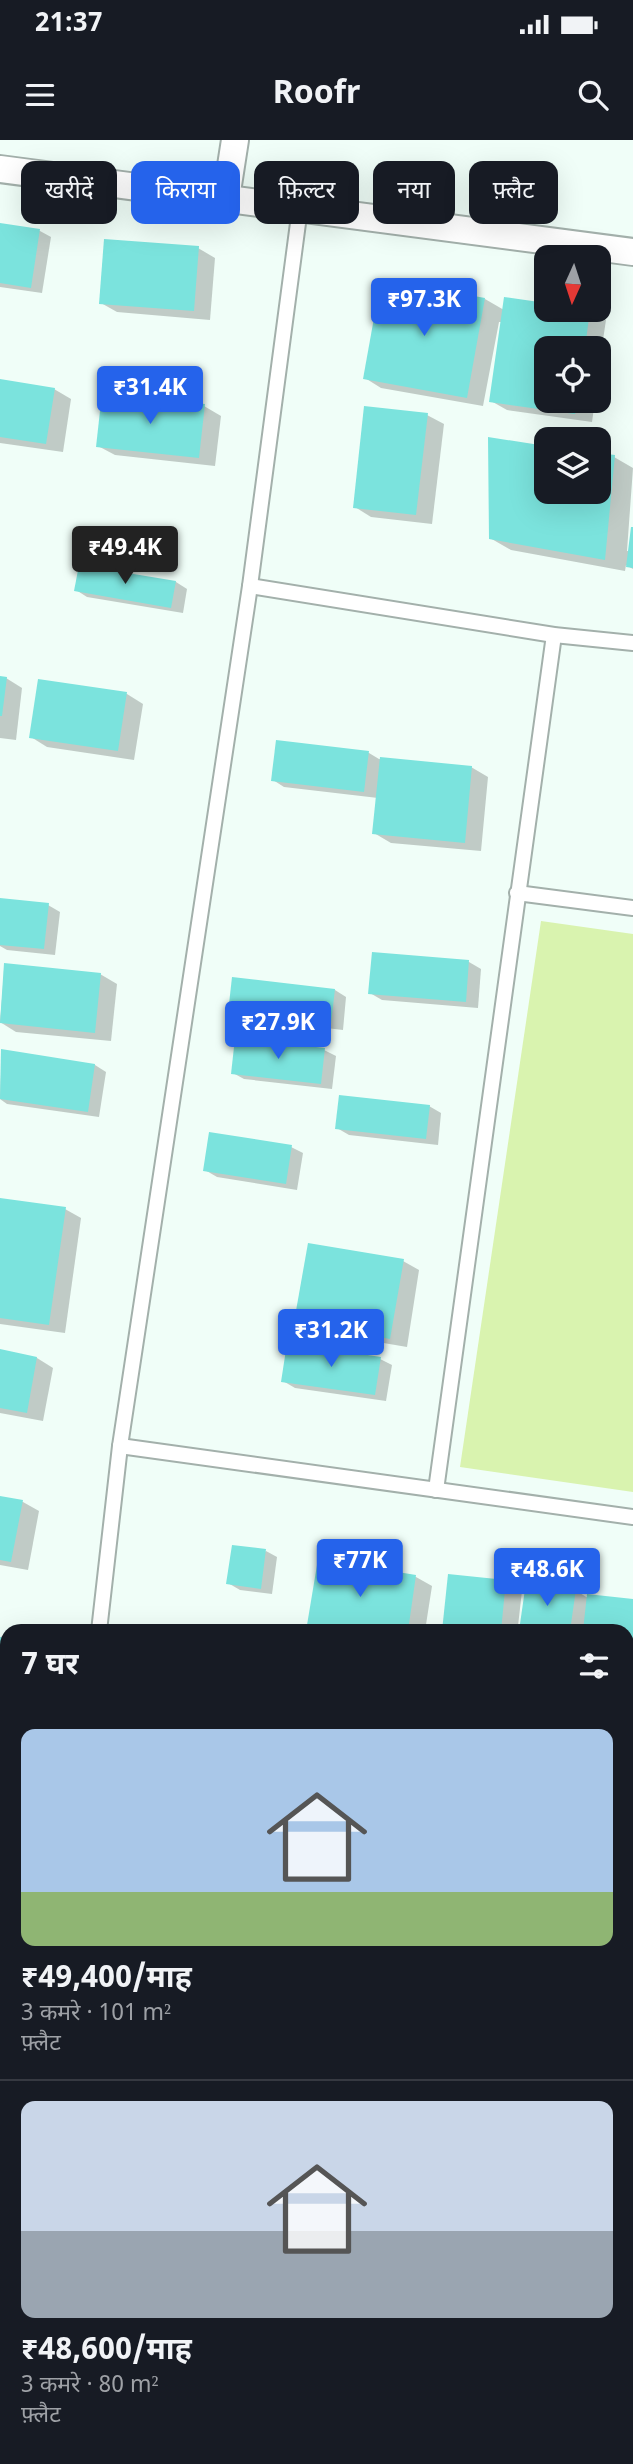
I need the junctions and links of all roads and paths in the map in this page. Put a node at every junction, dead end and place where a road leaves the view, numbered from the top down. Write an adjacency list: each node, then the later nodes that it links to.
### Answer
1 (235, 140): 2 (street)
2 (232, 161)
3 (0, 169): 4 (street)
4 (131, 186)
5 (359, 216): 7 (street)
6 (298, 224): 8 (lane)
7 (633, 252)
8 (250, 586): 9 (lane); 13 (lane)
9 (554, 635): 10 (lane); 11 (lane)
10 (633, 643)
11 (517, 893): 12 (lane); 14 (lane)
12 (633, 908)
13 (120, 1446): 14 (lane); 16 (lane)
14 (436, 1490): 15 (lane)
15 (633, 1517)
16 (100, 1624)

